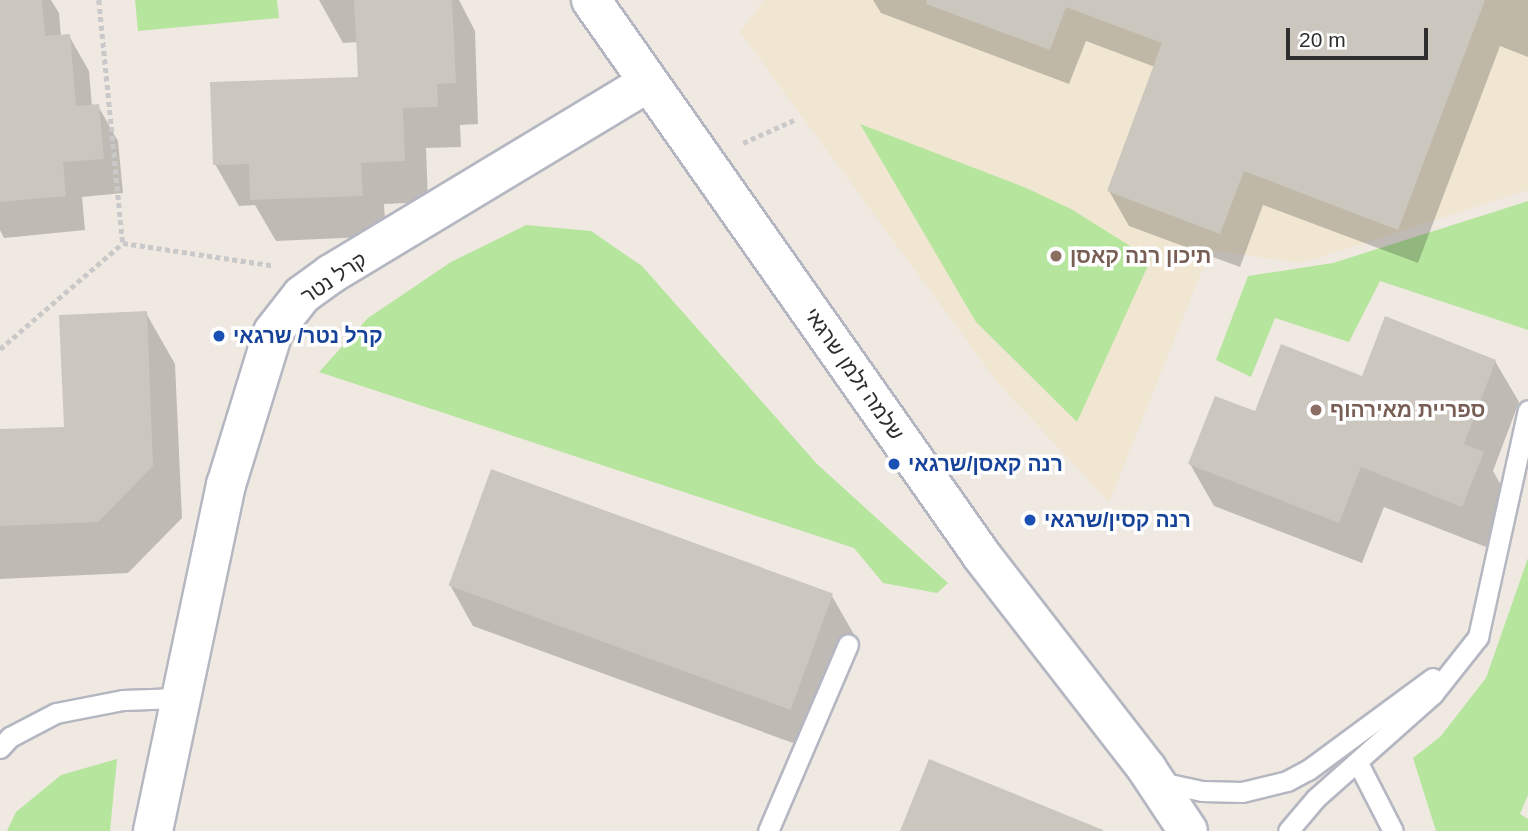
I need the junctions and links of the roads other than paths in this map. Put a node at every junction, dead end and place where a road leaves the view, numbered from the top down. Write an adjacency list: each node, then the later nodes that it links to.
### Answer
1 (591, 0): 2 (street)
2 (648, 83): 6 (street, קרל נטר); 9 (street, שלמה זלמן שרגאי)
3 (1528, 410): 4 (lane)
4 (1478, 637): 8 (lane); 9 (lane)
5 (848, 644): 11 (lane)
6 (179, 698): 7 (lane); 10 (street, קרל נטר)
7 (0, 748)
8 (1358, 763): 13 (lane); 14 (lane)
9 (1156, 781): 12 (street, שלמה זלמן שרגאי)
10 (153, 831)
11 (768, 831)
12 (1188, 831)
13 (1288, 831)
14 (1393, 831)

